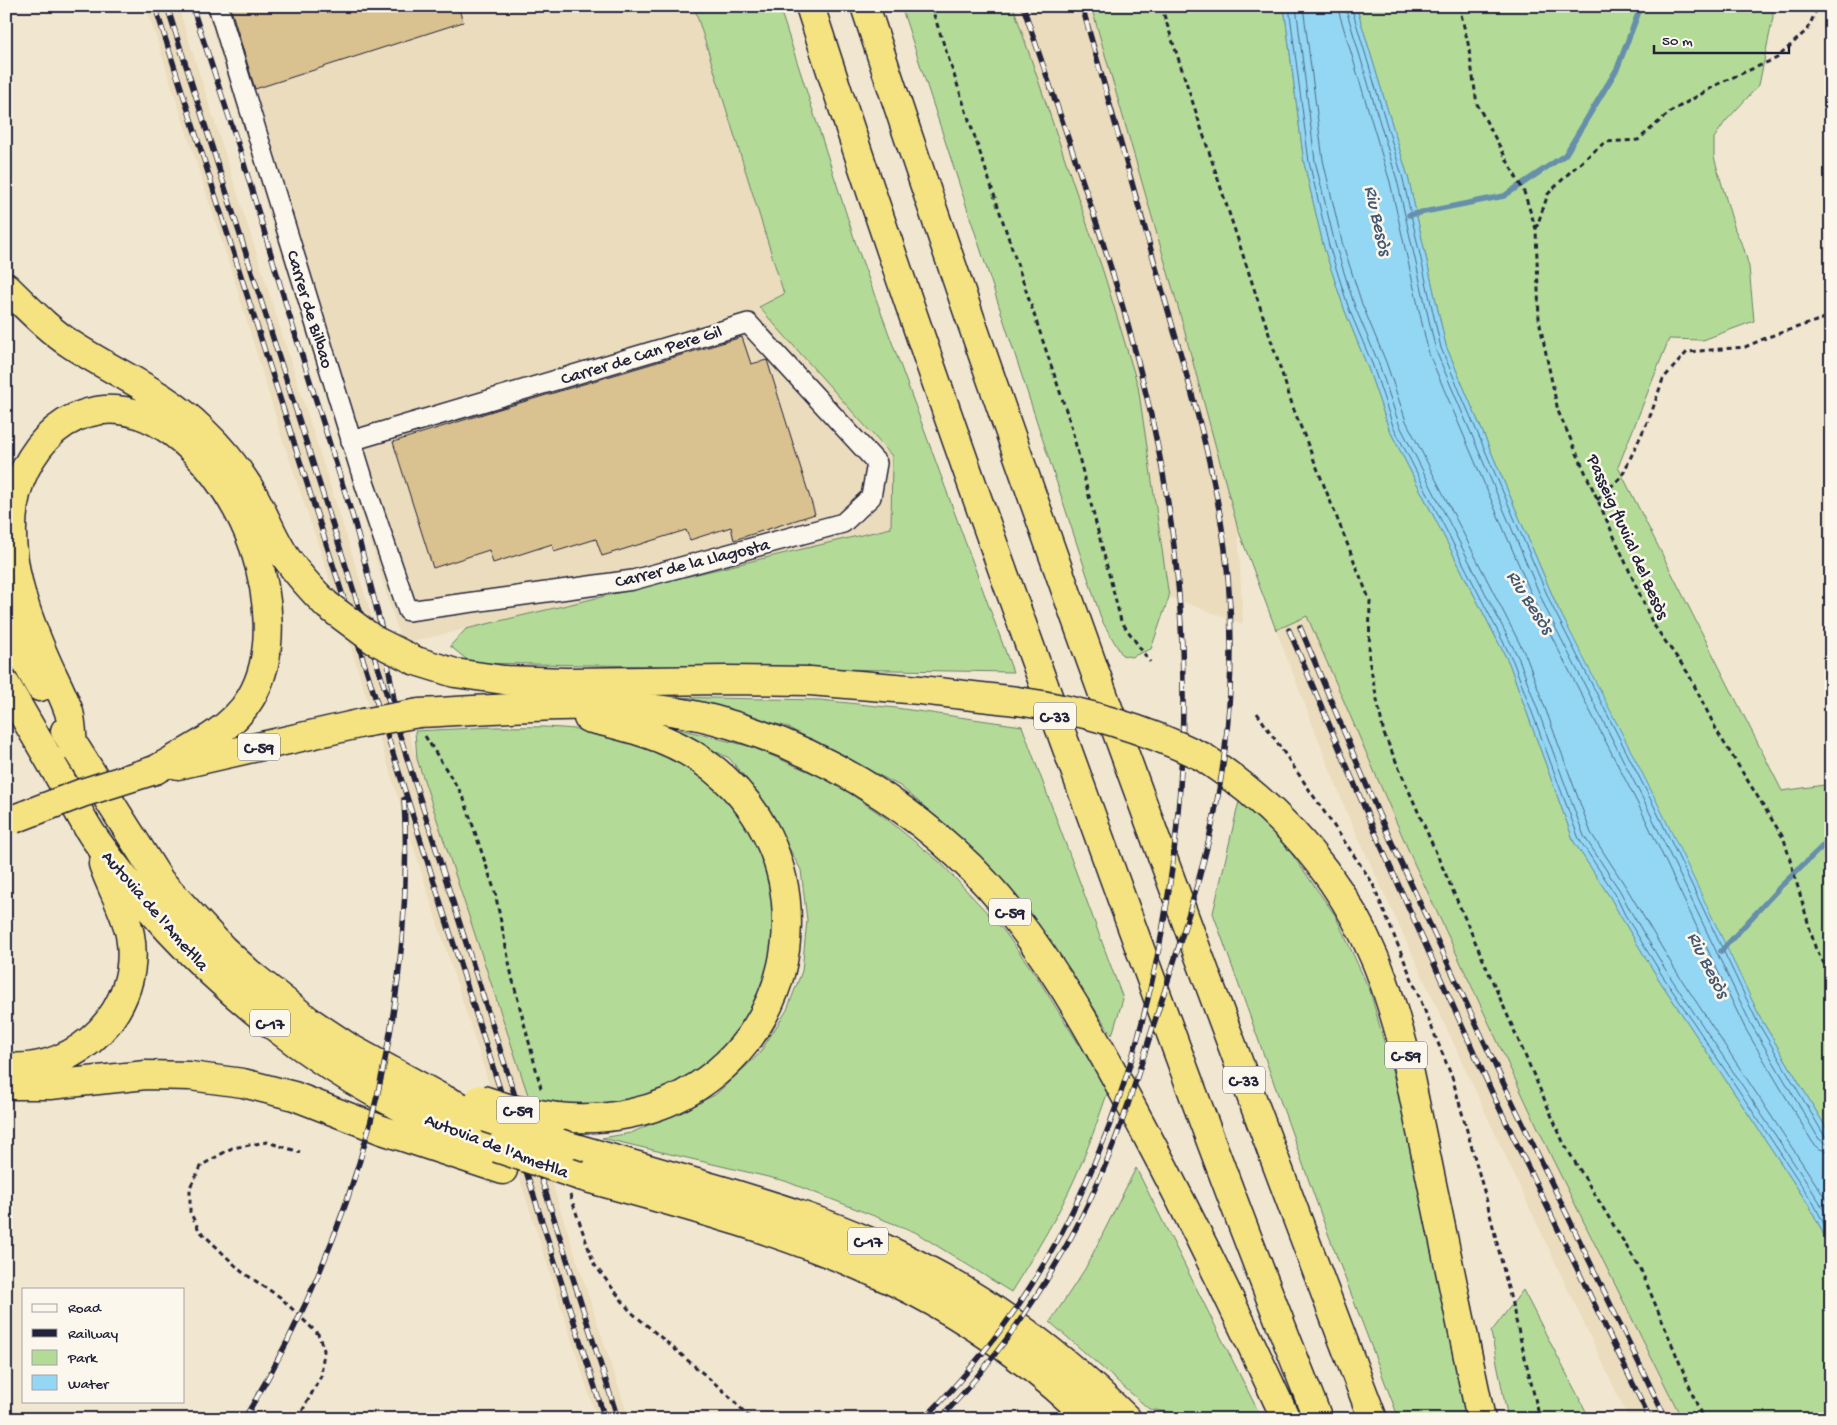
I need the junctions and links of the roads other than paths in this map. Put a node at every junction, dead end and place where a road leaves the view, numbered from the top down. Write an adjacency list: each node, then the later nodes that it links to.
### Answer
1 (218, 6): 5 (street, Carrer de Bilbao)
2 (810, 6): 25 (highway, C-33)
3 (865, 6): 26 (highway, C-33)
4 (6, 287): 9 (highway, bridge)
5 (351, 441): 6 (street, Carrer de Can Pere Gil); 7 (street, Carrer de Bilbao)
6 (877, 463): 7 (street, Carrer de la Llagosta)
7 (408, 611)
8 (6, 625): 13 (highway, C-17)
9 (567, 682): 12 (highway, C-59); 27 (highway, C-59, bridge)
10 (6, 685): 16 (highway, Autovia de l'Ametlla / C-17)
11 (497, 710): 12 (highway, C-59); 20 (highway, C-59, bridge); 24 (highway, C-59)
12 (422, 724): 14 (highway, C-59, bridge)
13 (73, 747): 14 (highway); 18 (highway, C-17)
14 (155, 770): 15 (highway, C-59, bridge)
15 (9, 821)
16 (92, 834): 17 (highway); 21 (highway, Autovia de l'Ametlla / C-17)
17 (6, 1067)
18 (394, 1074): 20 (highway, C-59)
19 (6, 1085): 21 (highway)
20 (483, 1108): 23 (highway, C-17, bridge)
21 (500, 1159): 22 (highway, Autovia de l'Ametlla / C-17, bridge)
22 (1090, 1419)
23 (1127, 1419)
24 (1286, 1419)
25 (1318, 1419)
26 (1373, 1419)
27 (1481, 1419)

